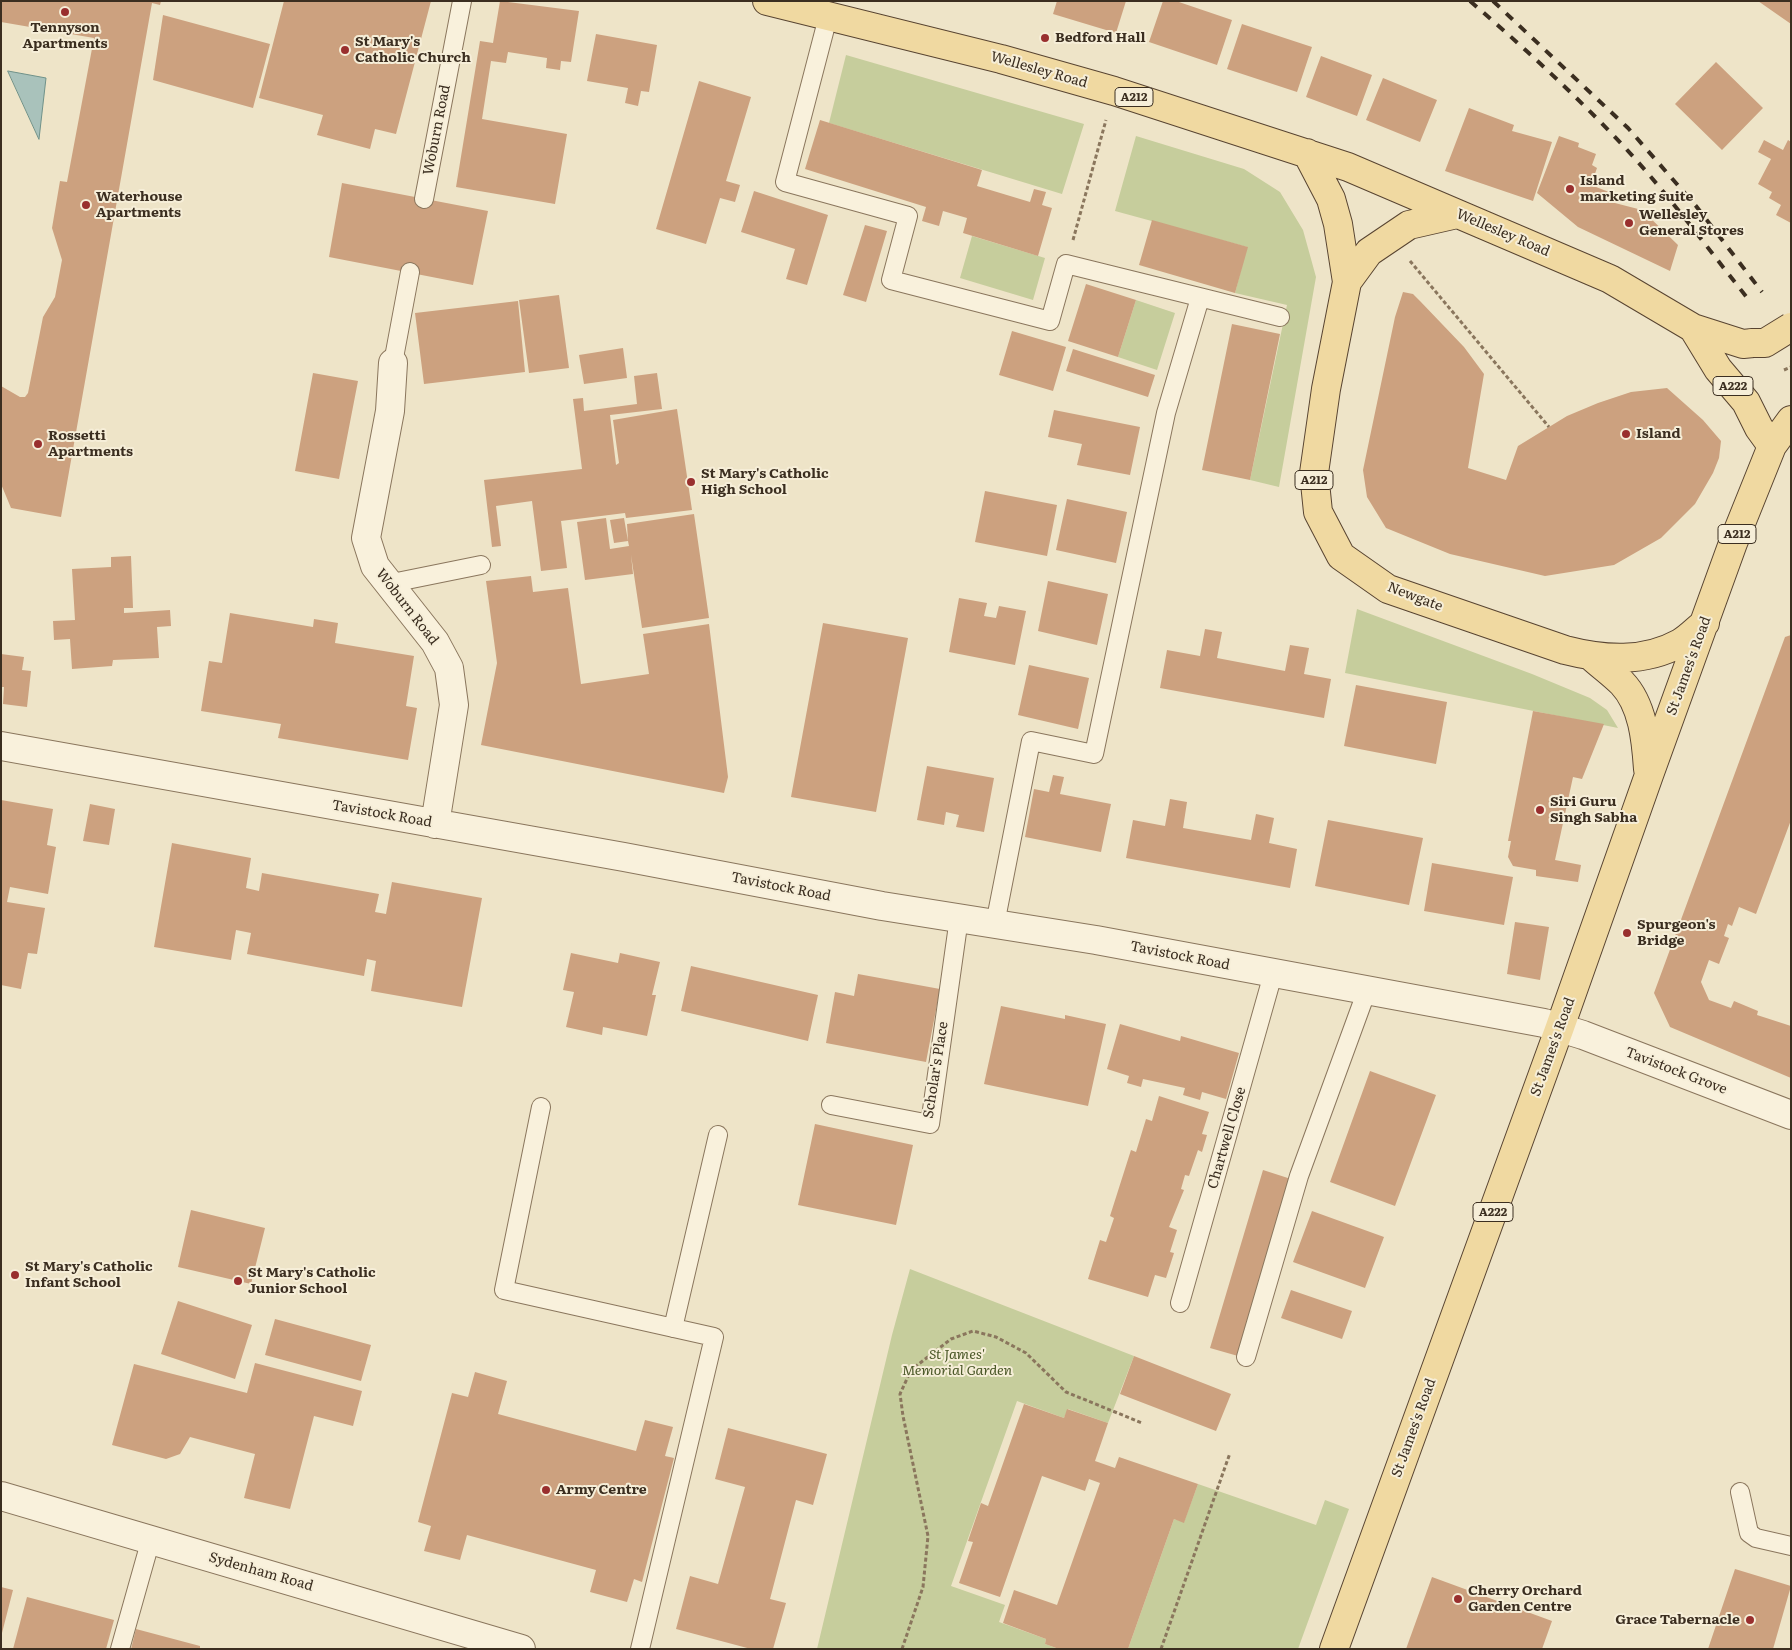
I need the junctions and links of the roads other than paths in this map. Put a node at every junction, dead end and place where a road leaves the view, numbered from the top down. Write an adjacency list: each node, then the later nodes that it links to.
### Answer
1 (462, 1): 5 (lane, Woburn Road)
2 (768, 1): 3 (main road, Wellesley Road / A212)
3 (828, 17): 4 (main road, Wellesley Road / A212); 9 (lane)
4 (1307, 154): 6 (main road, Wellesley Road / A212); 8 (main road, A212)
5 (424, 199)
6 (1457, 214): 8 (main road, A212); 12 (main road, Wellesley Road / A212)
7 (410, 272): 13 (lane, Woburn Road)
8 (1346, 282): 19 (main road, Newgate / A212)
9 (1200, 298): 10 (lane); 24 (lane)
10 (1280, 317)
11 (1791, 327): 12 (main road, A212, bridge)
12 (1693, 328): 15 (main road, A222)
13 (393, 364): 17 (street, Woburn Road)
14 (1789, 422): 15 (main road, A212)
15 (1772, 446): 18 (main road, St James's Road / A212)
16 (481, 565): 17 (lane)
17 (387, 584): 22 (street, Woburn Road)
18 (1704, 623): 19 (main road, A212); 21 (main road, St James's Road)
19 (1592, 657): 21 (main road, A212)
20 (1, 746): 22 (street, Tavistock Road)
21 (1649, 775): 27 (main road, St James's Road / A222)
22 (434, 824): 23 (street, Tavistock Road)
23 (959, 918): 24 (street, Tavistock Road); 28 (lane, Scholar's Place)
24 (995, 924): 25 (street, Tavistock Road)
25 (1274, 974): 26 (street, Tavistock Road); 32 (lane, Chartwell Close)
26 (1367, 990): 27 (street, Tavistock Road); 34 (lane)
27 (1560, 1027): 30 (street, Tavistock Grove); 42 (main road, St James's Road / A222)
28 (831, 1105)
29 (541, 1107): 33 (lane)
30 (1791, 1115)
31 (718, 1135): 33 (lane)
32 (1180, 1303)
33 (674, 1328): 41 (lane)
34 (1246, 1357)
35 (1740, 1492): 38 (lane)
36 (1, 1496): 37 (street, Sydenham Road)
37 (151, 1540): 39 (lane); 40 (street, Sydenham Road)
38 (1791, 1546)
39 (120, 1649)
40 (521, 1649)
41 (640, 1649)
42 (1334, 1649)

